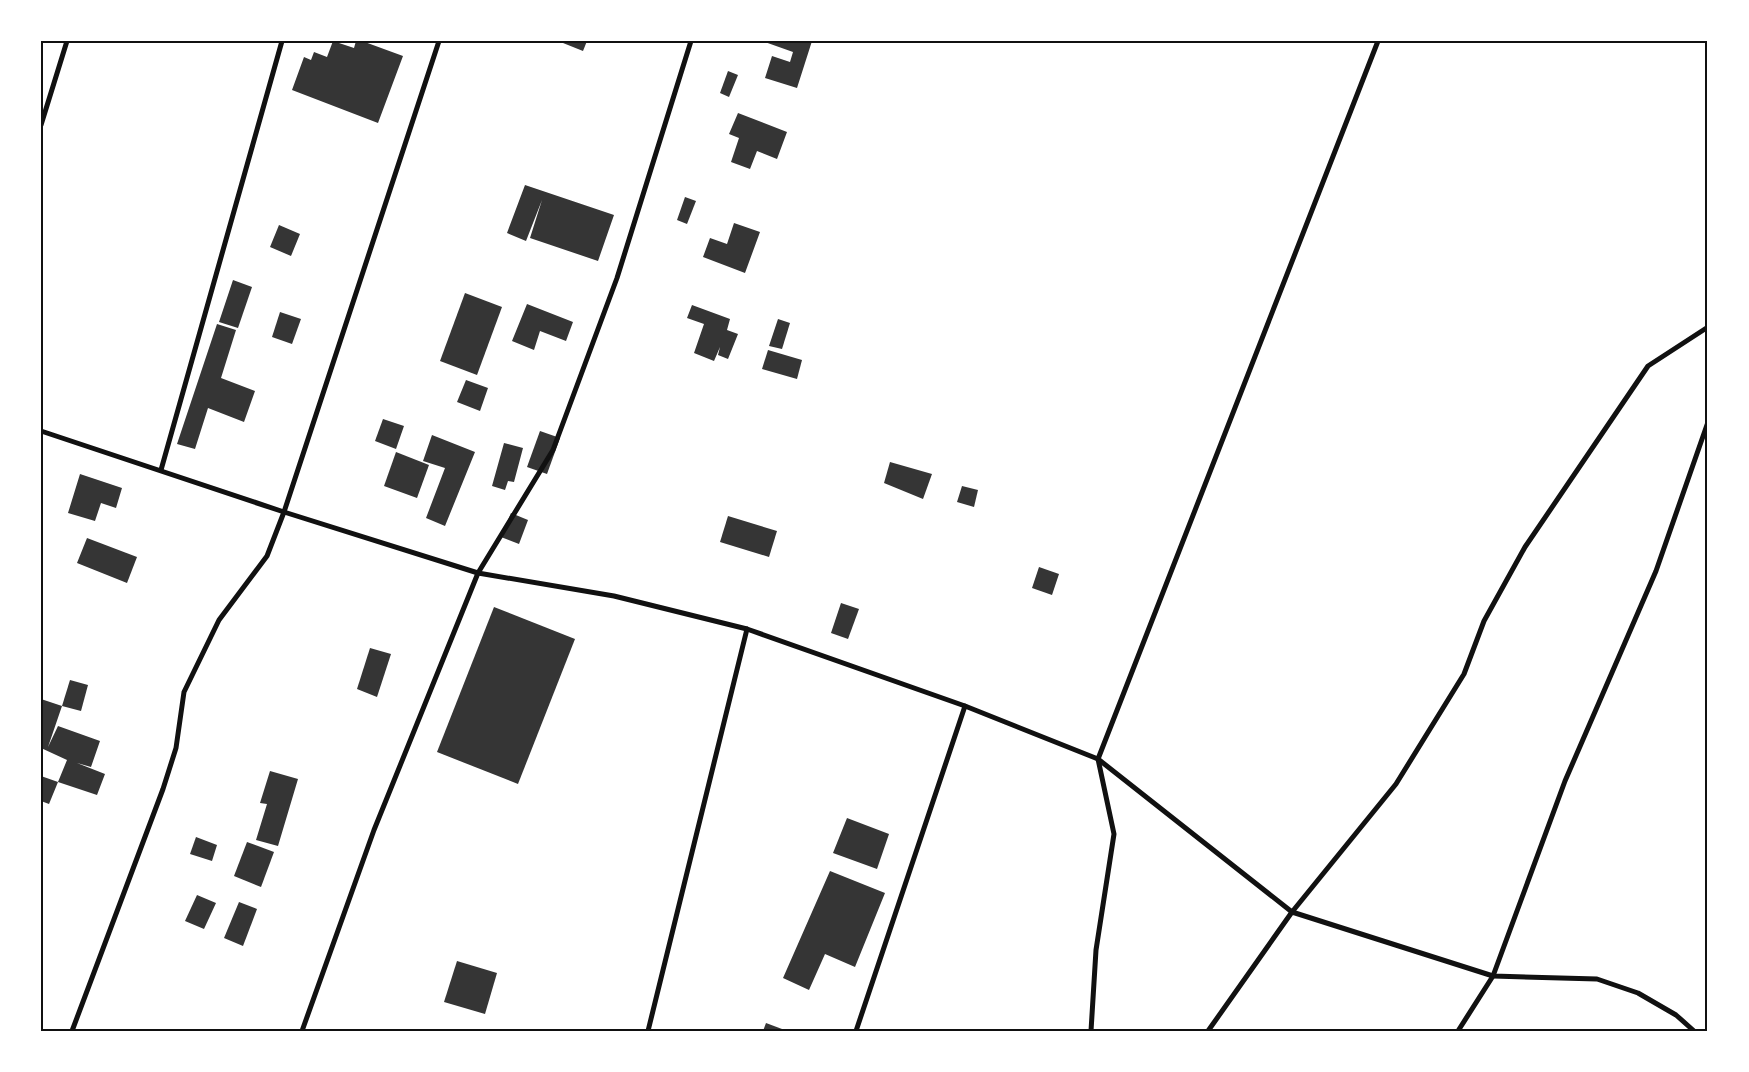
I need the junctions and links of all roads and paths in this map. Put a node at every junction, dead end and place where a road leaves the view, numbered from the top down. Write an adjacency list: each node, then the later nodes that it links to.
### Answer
1 (68, 41): 6 (street)
2 (282, 41): 10 (street)
3 (439, 41): 11 (street)
4 (691, 41): 12 (street)
5 (1378, 41): 15 (street)
6 (41, 125)
7 (1708, 327): 16 (street)
8 (1708, 422): 17 (street)
9 (41, 431): 10 (street)
10 (161, 470): 11 (street)
11 (284, 512): 12 (street); 18 (street)
12 (478, 574): 13 (street); 19 (street)
13 (747, 629): 14 (street); 20 (street)
14 (965, 706): 15 (street); 21 (street)
15 (1098, 759): 16 (street); 22 (street)
16 (1292, 912): 17 (street); 23 (street)
17 (1493, 976): 24 (street); 25 (street)
18 (72, 1031)
19 (302, 1031)
20 (648, 1031)
21 (856, 1031)
22 (1091, 1031)
23 (1208, 1031)
24 (1458, 1031)
25 (1694, 1031)

